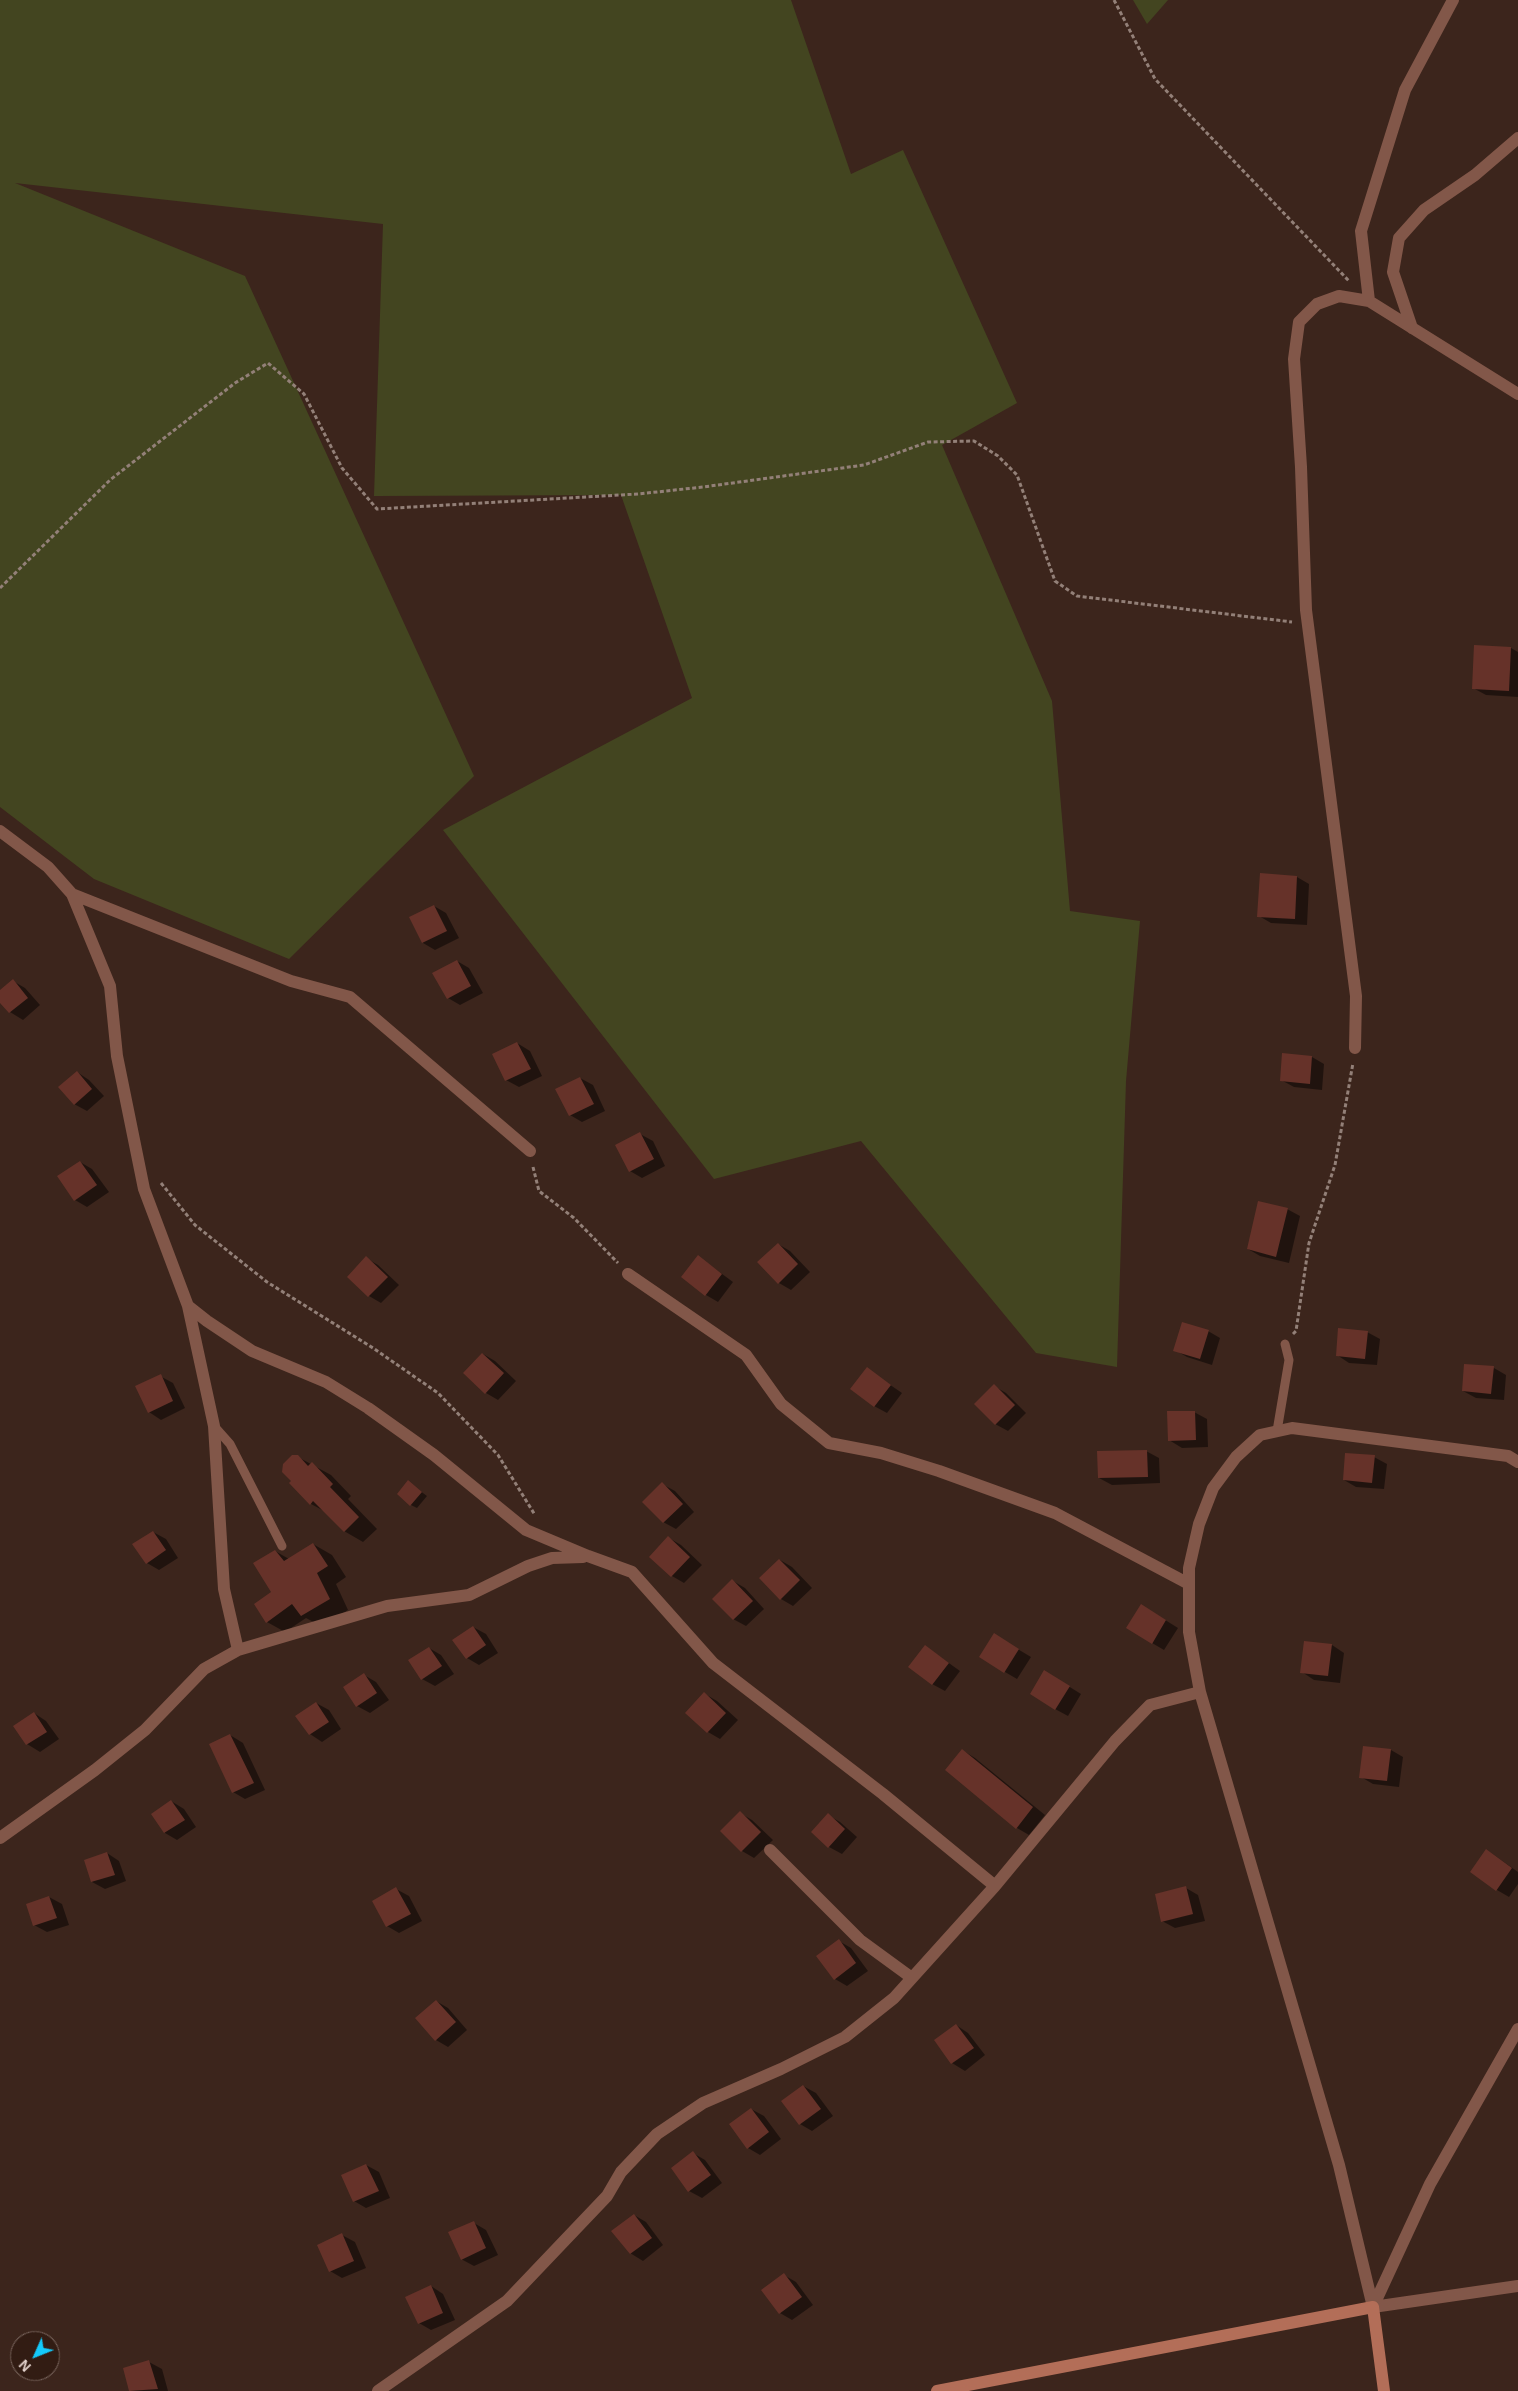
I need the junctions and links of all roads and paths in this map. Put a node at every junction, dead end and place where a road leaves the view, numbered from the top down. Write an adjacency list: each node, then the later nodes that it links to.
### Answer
1 (1114, 0): 4 (path)
2 (1453, 0): 4 (street)
3 (1518, 138): 5 (street)
4 (1369, 302): 5 (street); 8 (street)
5 (1412, 328): 6 (street)
6 (1518, 394)
7 (0, 588): 8 (path)
8 (1308, 624): 11 (street)
9 (0, 831): 10 (street)
10 (72, 894): 12 (street); 15 (street)
11 (1355, 1048): 16 (path)
12 (530, 1151): 14 (path)
13 (160, 1182): 20 (path)
14 (628, 1274): 23 (street)
15 (188, 1306): 17 (street); 22 (street)
16 (1285, 1344): 18 (lane)
17 (214, 1426): 21 (lane); 24 (street)
18 (1278, 1431): 19 (street); 23 (street)
19 (1518, 1462)
20 (542, 1521)
21 (282, 1546)
22 (588, 1556): 24 (street); 28 (street)
23 (1189, 1584): 25 (street)
24 (238, 1650): 26 (street)
25 (1200, 1692): 28 (street); 32 (street)
26 (0, 1838)
27 (770, 1850): 29 (street)
28 (995, 1886): 29 (street)
29 (912, 1978): 33 (street)
30 (1518, 2029): 32 (street)
31 (1518, 2286): 32 (street)
32 (1373, 2307): 34 (street); 35 (street)
33 (378, 2391)
34 (937, 2391)
35 (1384, 2391)

